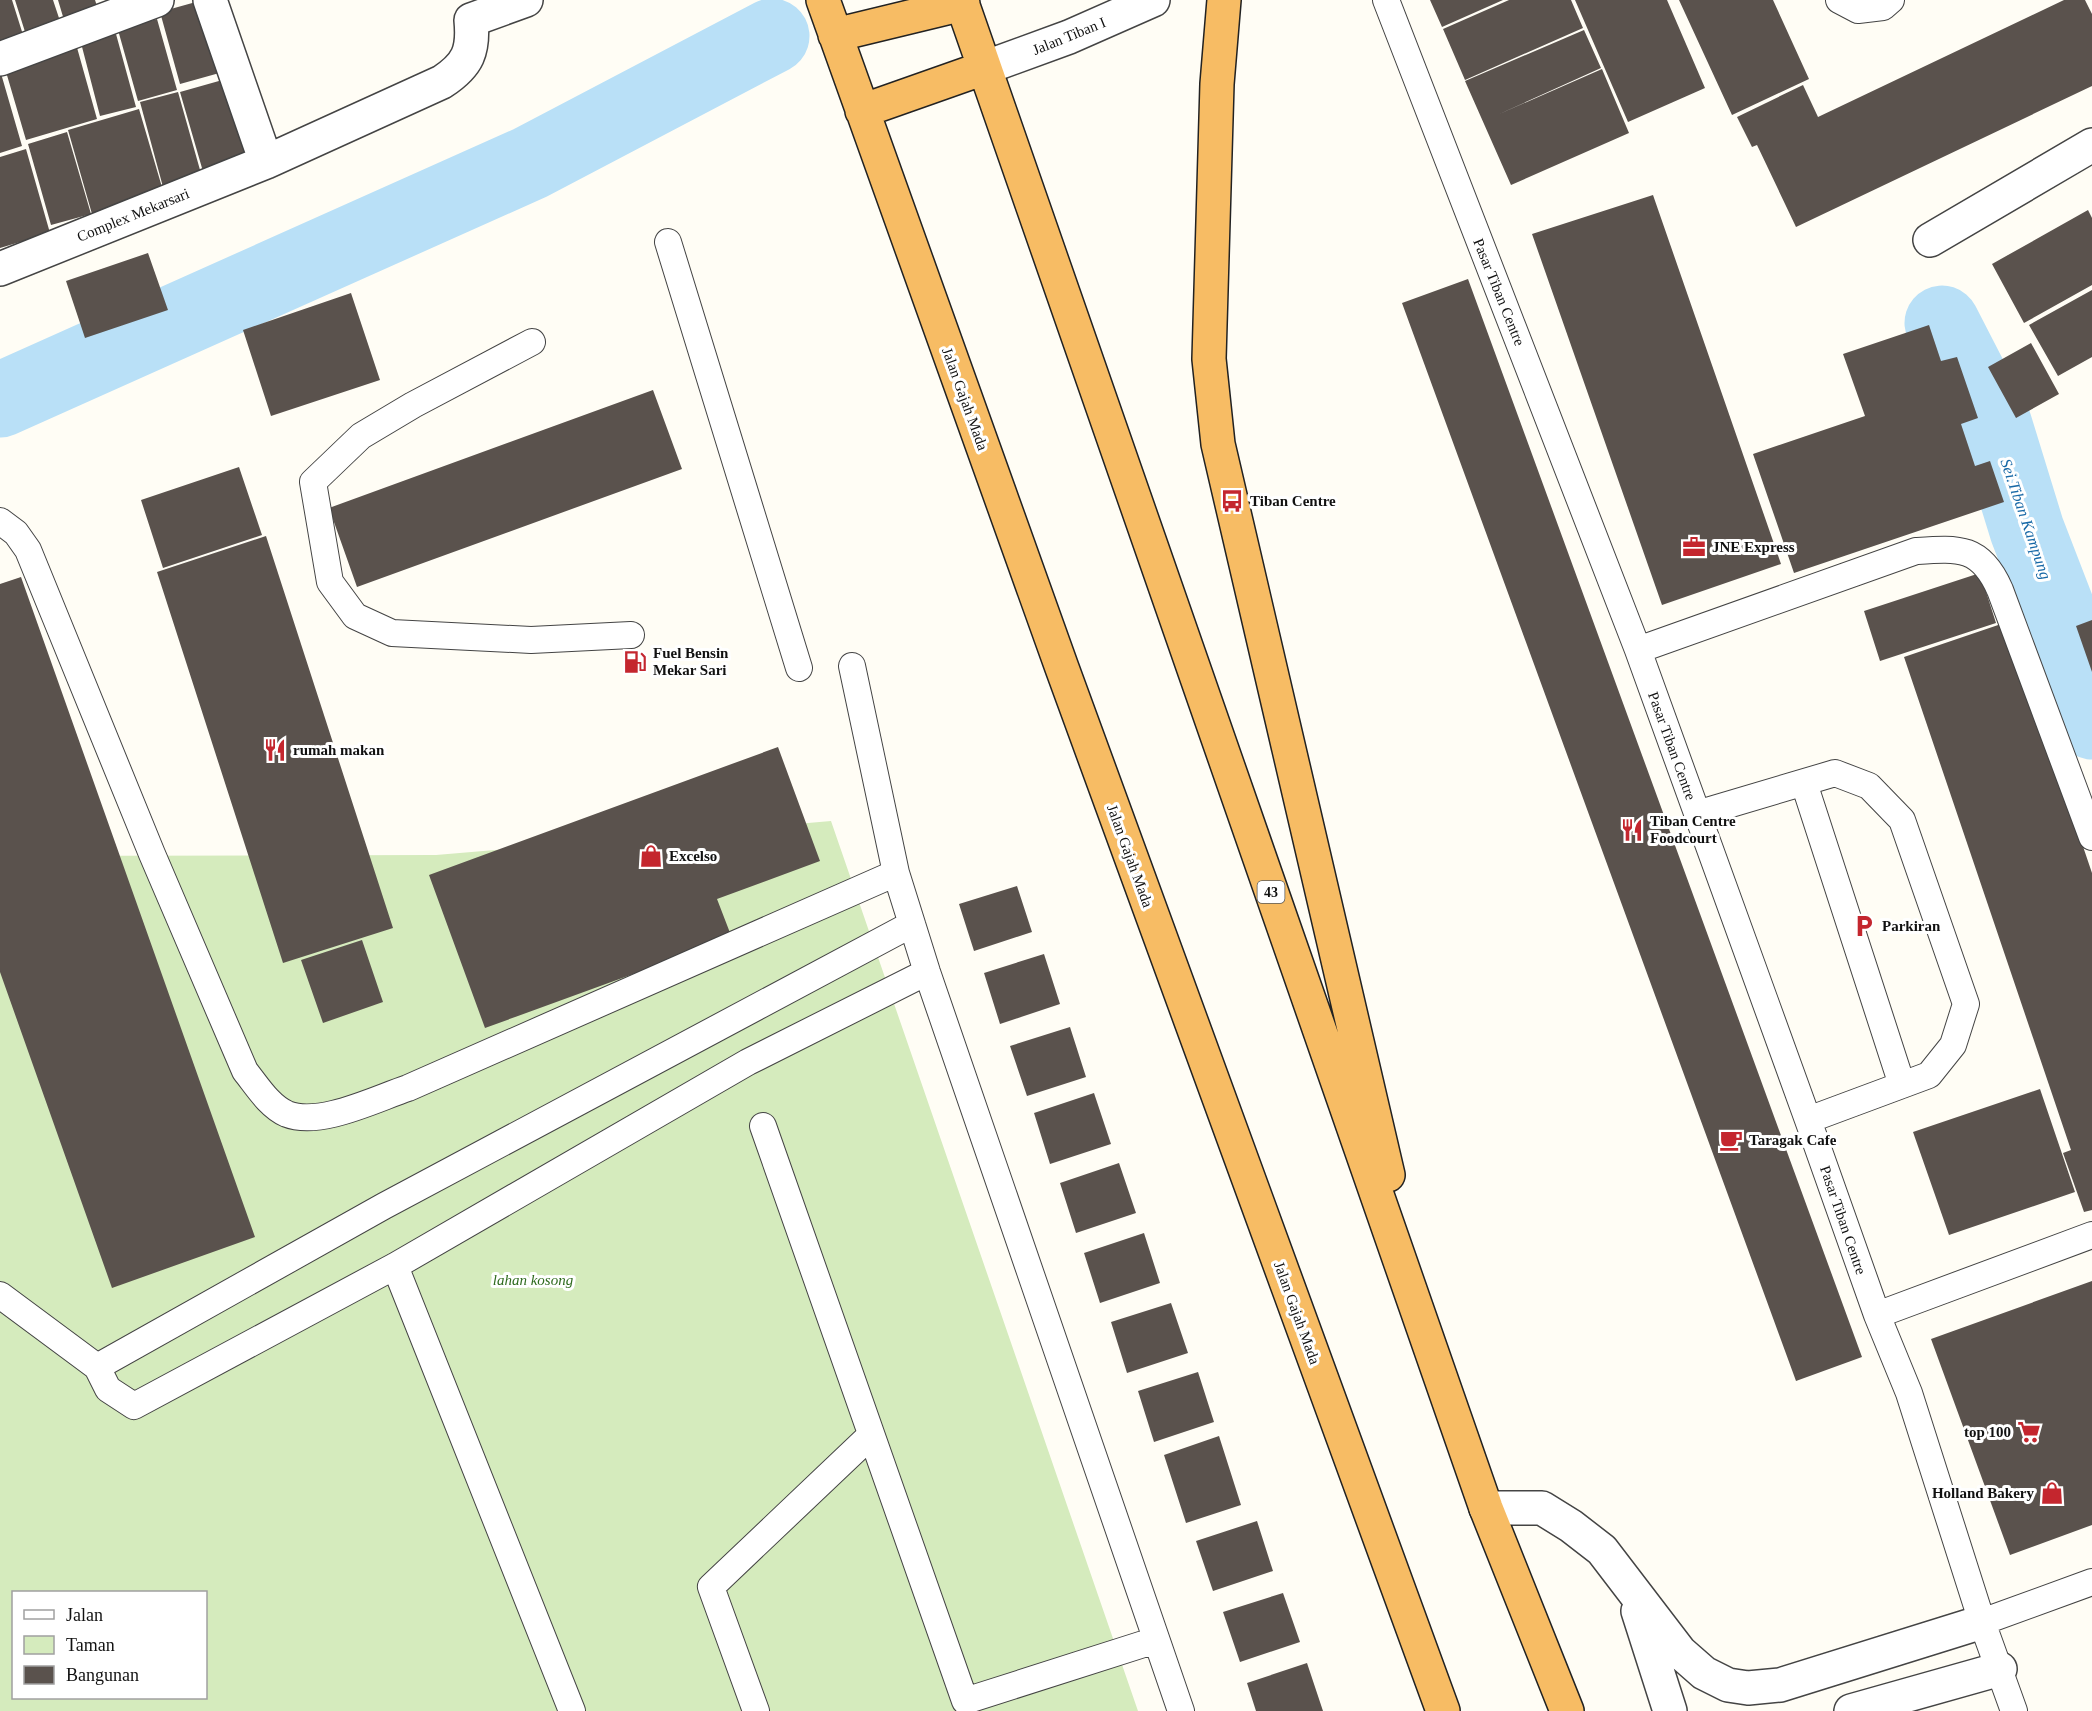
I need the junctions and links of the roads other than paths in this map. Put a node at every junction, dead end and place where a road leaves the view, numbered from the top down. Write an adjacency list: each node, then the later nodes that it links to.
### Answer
1 (157, 0): 13 (street)
2 (210, 0): 17 (street)
3 (526, 0): 11 (street, Complex Mekarsari)
4 (823, 0): 12 (highway, Jalan Gajah Mada)
5 (1153, 0): 14 (street, Jalan Tiban I)
6 (1224, 0): 40 (highway)
7 (1386, 0): 24 (lane, Pasar Tiban Centre)
8 (1839, 0): 9 (lane)
9 (1891, 0)
10 (965, 1): 12 (highway); 14 (highway)
11 (467, 10): 17 (street, Complex Mekarsari)
12 (835, 35): 15 (highway, Jalan Gajah Mada)
13 (0, 59)
14 (984, 68): 15 (highway); 40 (highway, 43)
15 (862, 111): 53 (highway, Jalan Gajah Mada)
16 (2092, 144): 18 (street)
17 (266, 162): 20 (street, Complex Mekarsari)
18 (1930, 240)
19 (668, 242): 26 (lane)
20 (0, 269)
21 (532, 342): 23 (lane)
22 (0, 521): 30 (lane)
23 (631, 635)
24 (1638, 650): 28 (lane, Pasar Tiban Centre); 29 (lane)
25 (852, 666): 30 (lane)
26 (799, 668)
27 (1804, 783): 28 (lane); 33 (lane); 33 (lane)
28 (1697, 814): 34 (lane, Pasar Tiban Centre)
29 (2092, 837)
30 (896, 873): 31 (lane)
31 (912, 924): 32 (lane); 41 (lane)
32 (927, 972): 37 (lane); 47 (lane)
33 (1902, 1085): 34 (lane)
34 (1808, 1120): 39 (lane, Pasar Tiban Centre)
35 (763, 1126): 42 (lane)
36 (2092, 1235): 39 (lane)
37 (395, 1266): 41 (lane); 50 (lane)
38 (0, 1295): 41 (lane)
39 (1877, 1315): 46 (lane, Pasar Tiban Centre)
40 (1429, 1347): 43 (highway, 43)
41 (97, 1367)
42 (871, 1435): 49 (lane); 51 (lane)
43 (1485, 1509): 45 (street); 54 (highway, 43)
44 (2092, 1582): 46 (lane)
45 (1631, 1590): 46 (street); 55 (street)
46 (1982, 1622): 48 (lane, Pasar Tiban Centre)
47 (1156, 1640): 49 (lane); 52 (lane)
48 (2000, 1669): 56 (street); 57 (lane, Pasar Tiban Centre)
49 (967, 1706)
50 (572, 1711)
51 (756, 1711)
52 (1181, 1711)
53 (1443, 1711)
54 (1567, 1711)
55 (1670, 1711)
56 (1851, 1711)
57 (2014, 1711)

